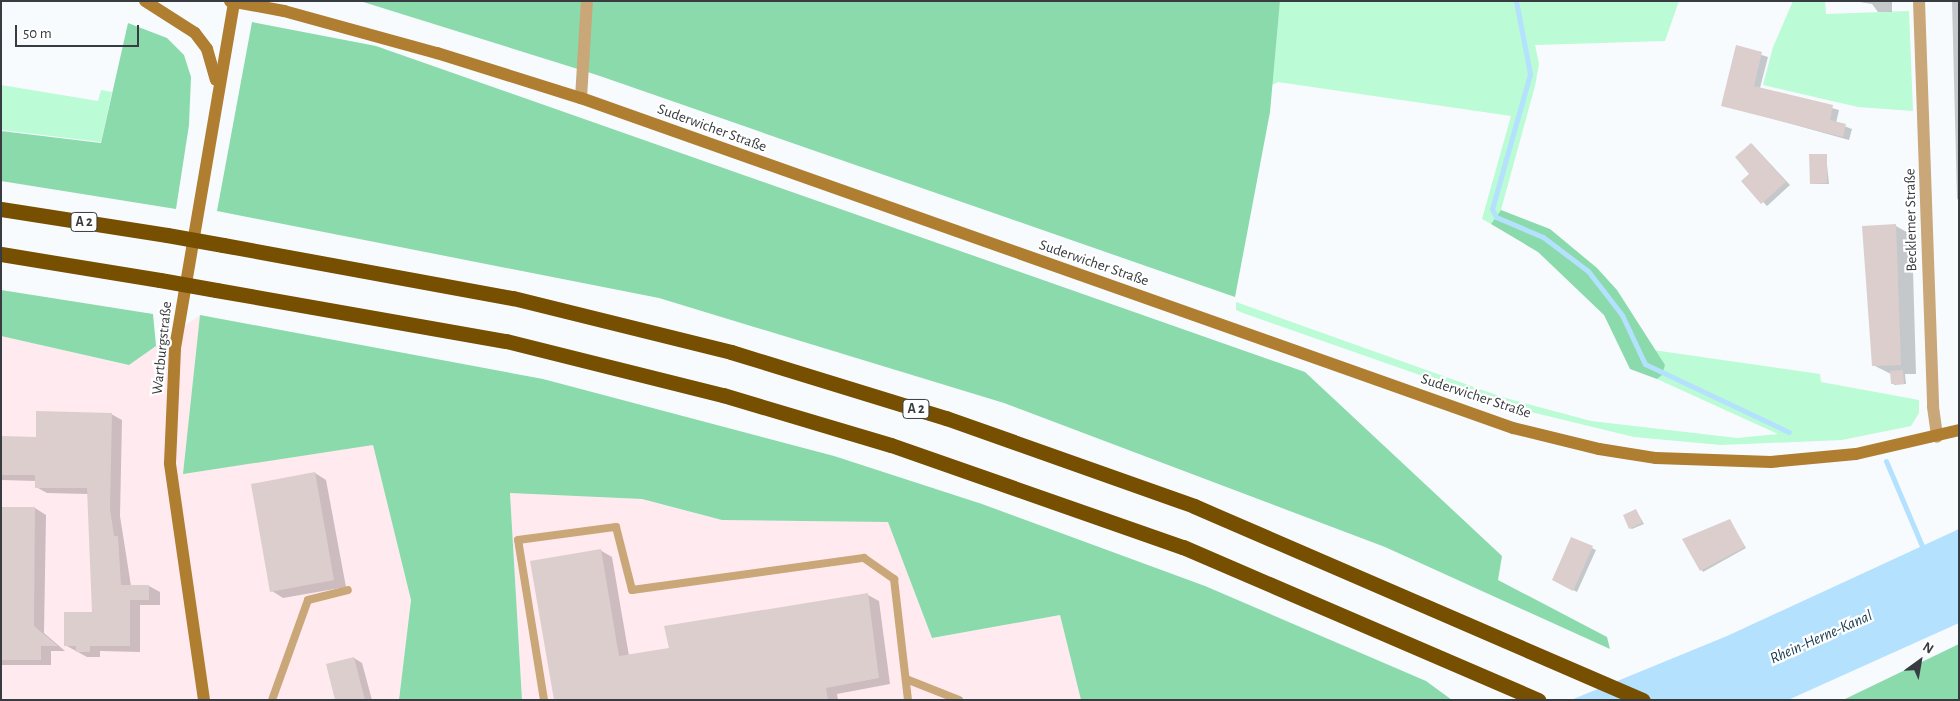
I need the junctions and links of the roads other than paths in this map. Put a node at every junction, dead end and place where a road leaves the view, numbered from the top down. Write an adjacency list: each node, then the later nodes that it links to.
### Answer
1 (145, 1): 6 (main road)
2 (230, 1): 5 (main road, Suderwicher Straße)
3 (587, 1): 7 (street)
4 (1919, 1): 11 (street, Becklemer Straße)
5 (234, 2): 6 (main road, Wartburgstraße); 7 (main road, Suderwicher Straße)
6 (218, 84): 15 (main road, Wartburgstraße)
7 (581, 98): 11 (main road, Suderwicher Straße)
8 (1, 209): 20 (highway, A 2, bridge)
9 (1, 254): 14 (highway, bridge)
10 (1959, 430): 11 (main road, Suderwicher Straße)
11 (1937, 437)
12 (348, 590): 16 (lane)
13 (906, 678): 17 (lane); 18 (lane); 19 (lane)
14 (1533, 698)
15 (204, 700)
16 (272, 700)
17 (544, 700)
18 (908, 700)
19 (959, 700)
20 (1643, 700)

